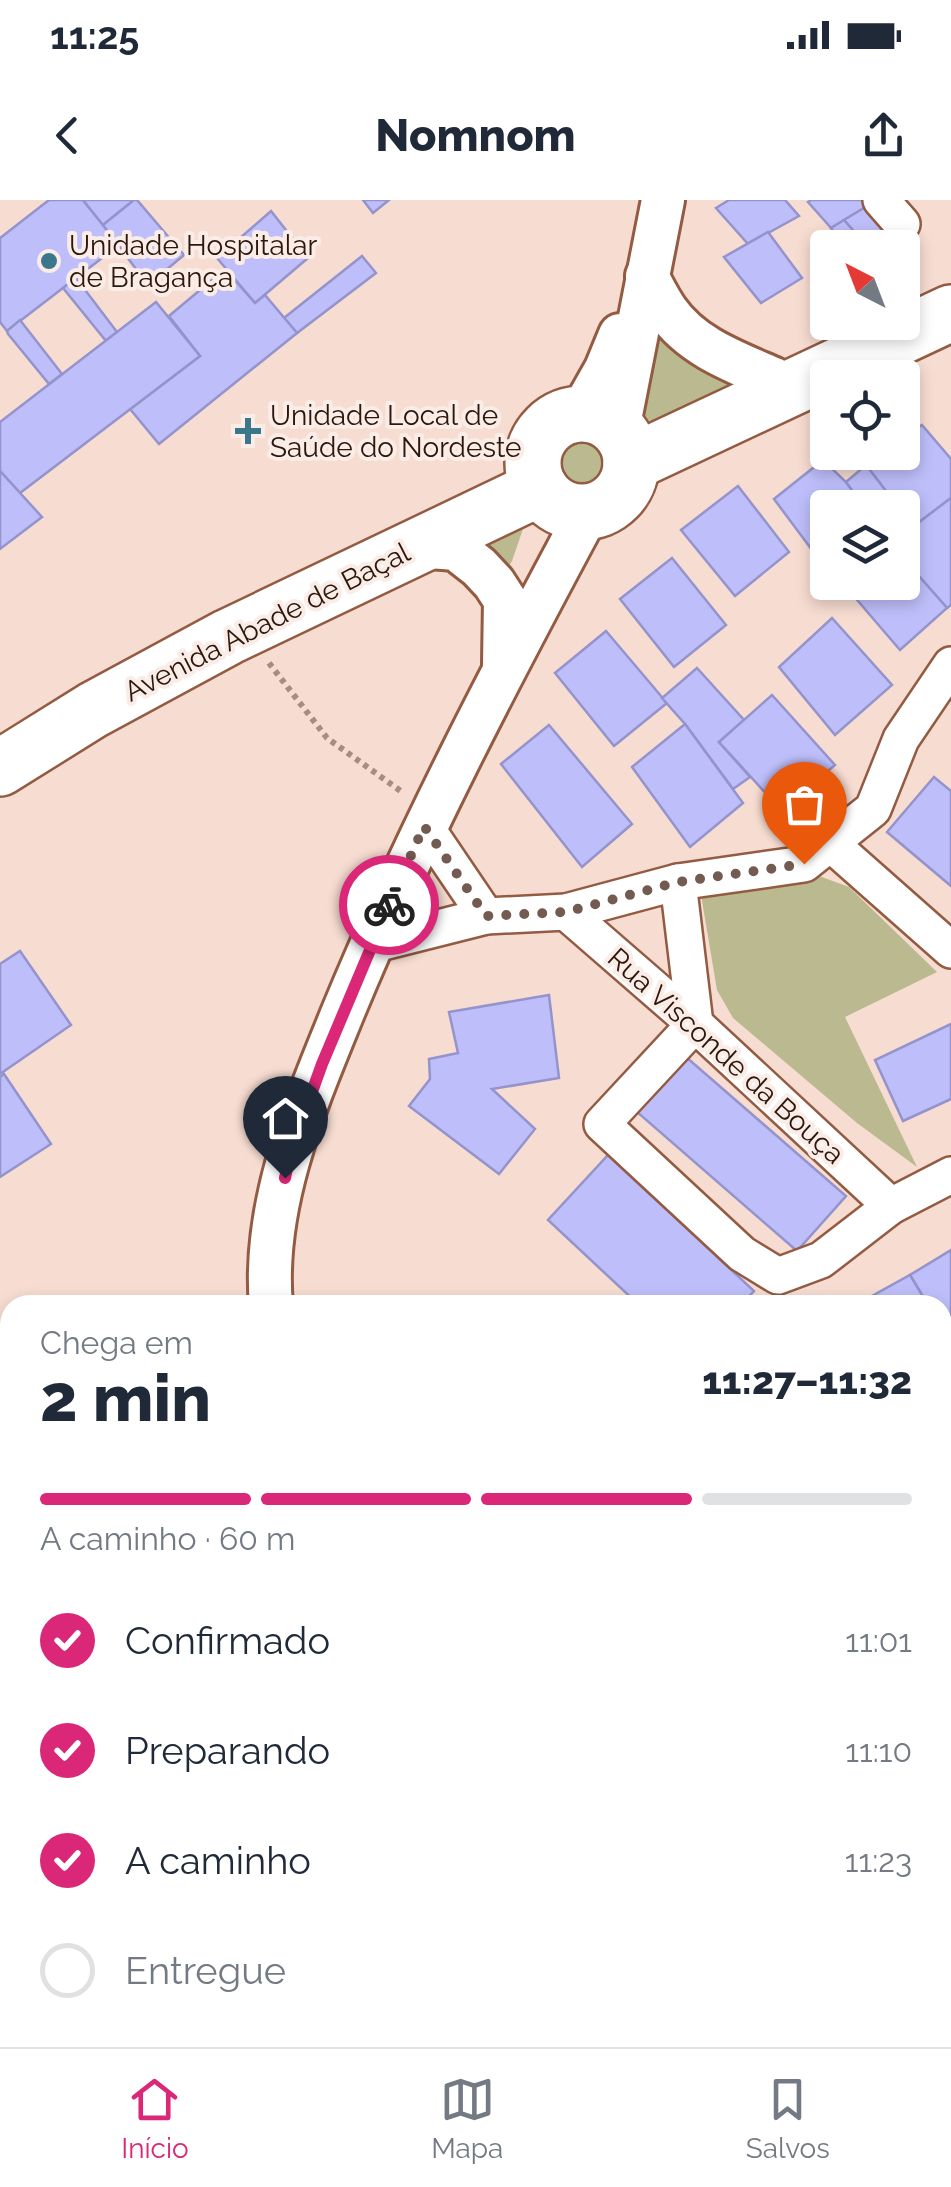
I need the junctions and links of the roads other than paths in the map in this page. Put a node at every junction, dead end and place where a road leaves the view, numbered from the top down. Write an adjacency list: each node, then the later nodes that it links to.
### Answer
1 (663, 200): 2 (street)
2 (647, 276): 7 (street); 8 (street)
3 (951, 294): 4 (main road)
4 (920, 309)
5 (951, 313): 8 (main road)
6 (853, 340): 7 (main road)
7 (774, 379): 8 (main road)
8 (613, 436): 9 (main road, Avenida Abade de Baçal); 9 (main road)
9 (555, 494): 10 (main road, Avenida Abade de Baçal); 11 (street); 13 (main road, Avenida Abade de Baçal)
10 (416, 546): 11 (street); 14 (main road, Avenida Abade de Baçal)
11 (504, 669): 15 (street)
12 (947, 679): 16 (street)
13 (0, 746)
14 (0, 768)
15 (414, 810): 19 (street); 20 (street)
16 (830, 843): 17 (street); 21 (street)
17 (678, 882): 18 (street); 22 (street)
18 (566, 912): 19 (street); 22 (street, Rua Visconde da Bouça)
19 (486, 916): 20 (street)
20 (370, 945): 25 (street)
21 (951, 950)
22 (695, 1024): 24 (street, Rua Visconde da Bouça); 24 (street)
23 (951, 1176): 24 (street)
24 (891, 1206)
25 (272, 1295)

